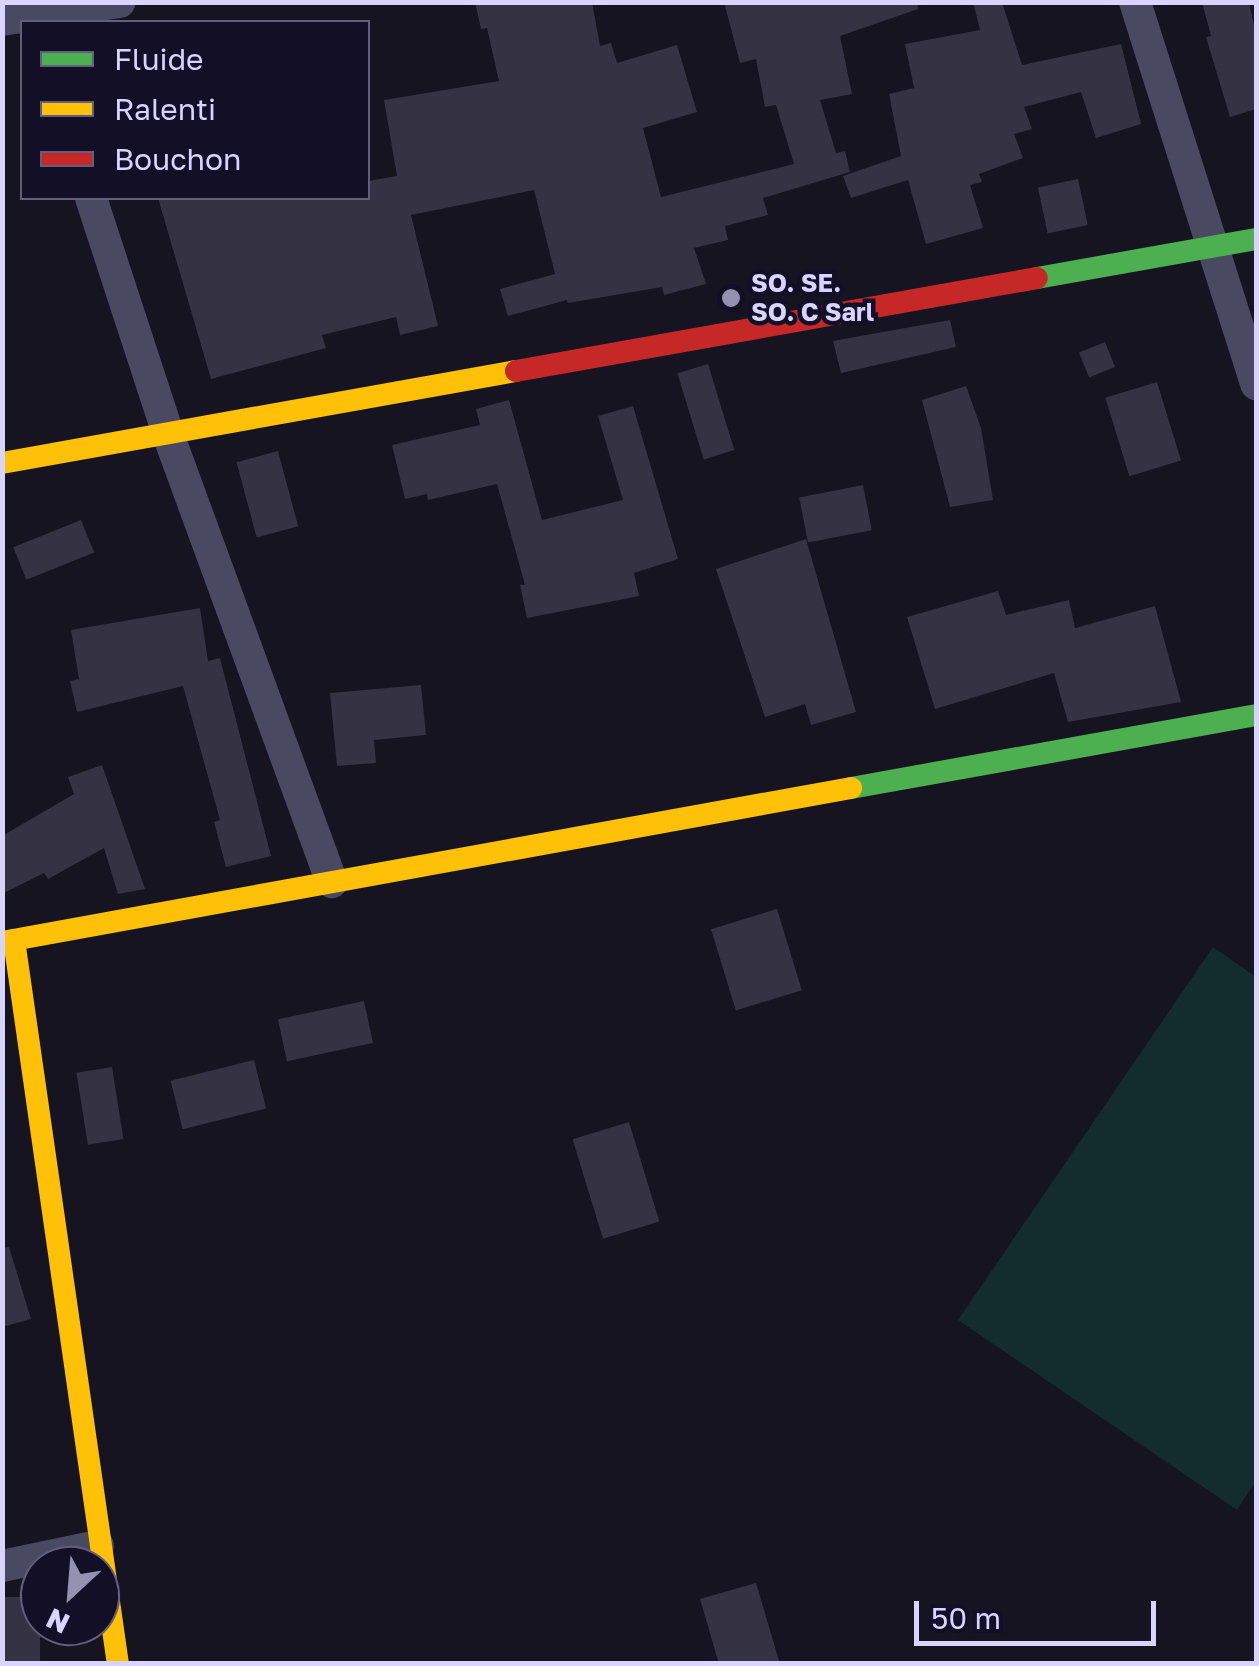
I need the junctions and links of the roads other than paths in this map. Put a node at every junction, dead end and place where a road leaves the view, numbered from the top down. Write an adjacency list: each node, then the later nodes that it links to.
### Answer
1 (120, 2): 3 (street)
2 (1135, 2): 6 (street)
3 (24, 15)
4 (93, 200): 8 (street)
5 (1256, 239): 6 (street)
6 (1210, 248): 7 (street); 8 (street)
7 (1256, 384)
8 (169, 437): 9 (street); 11 (street)
9 (2, 463)
10 (1256, 715): 11 (street)
11 (332, 882): 12 (street)
12 (8, 941): 13 (street)
13 (98, 1546)

